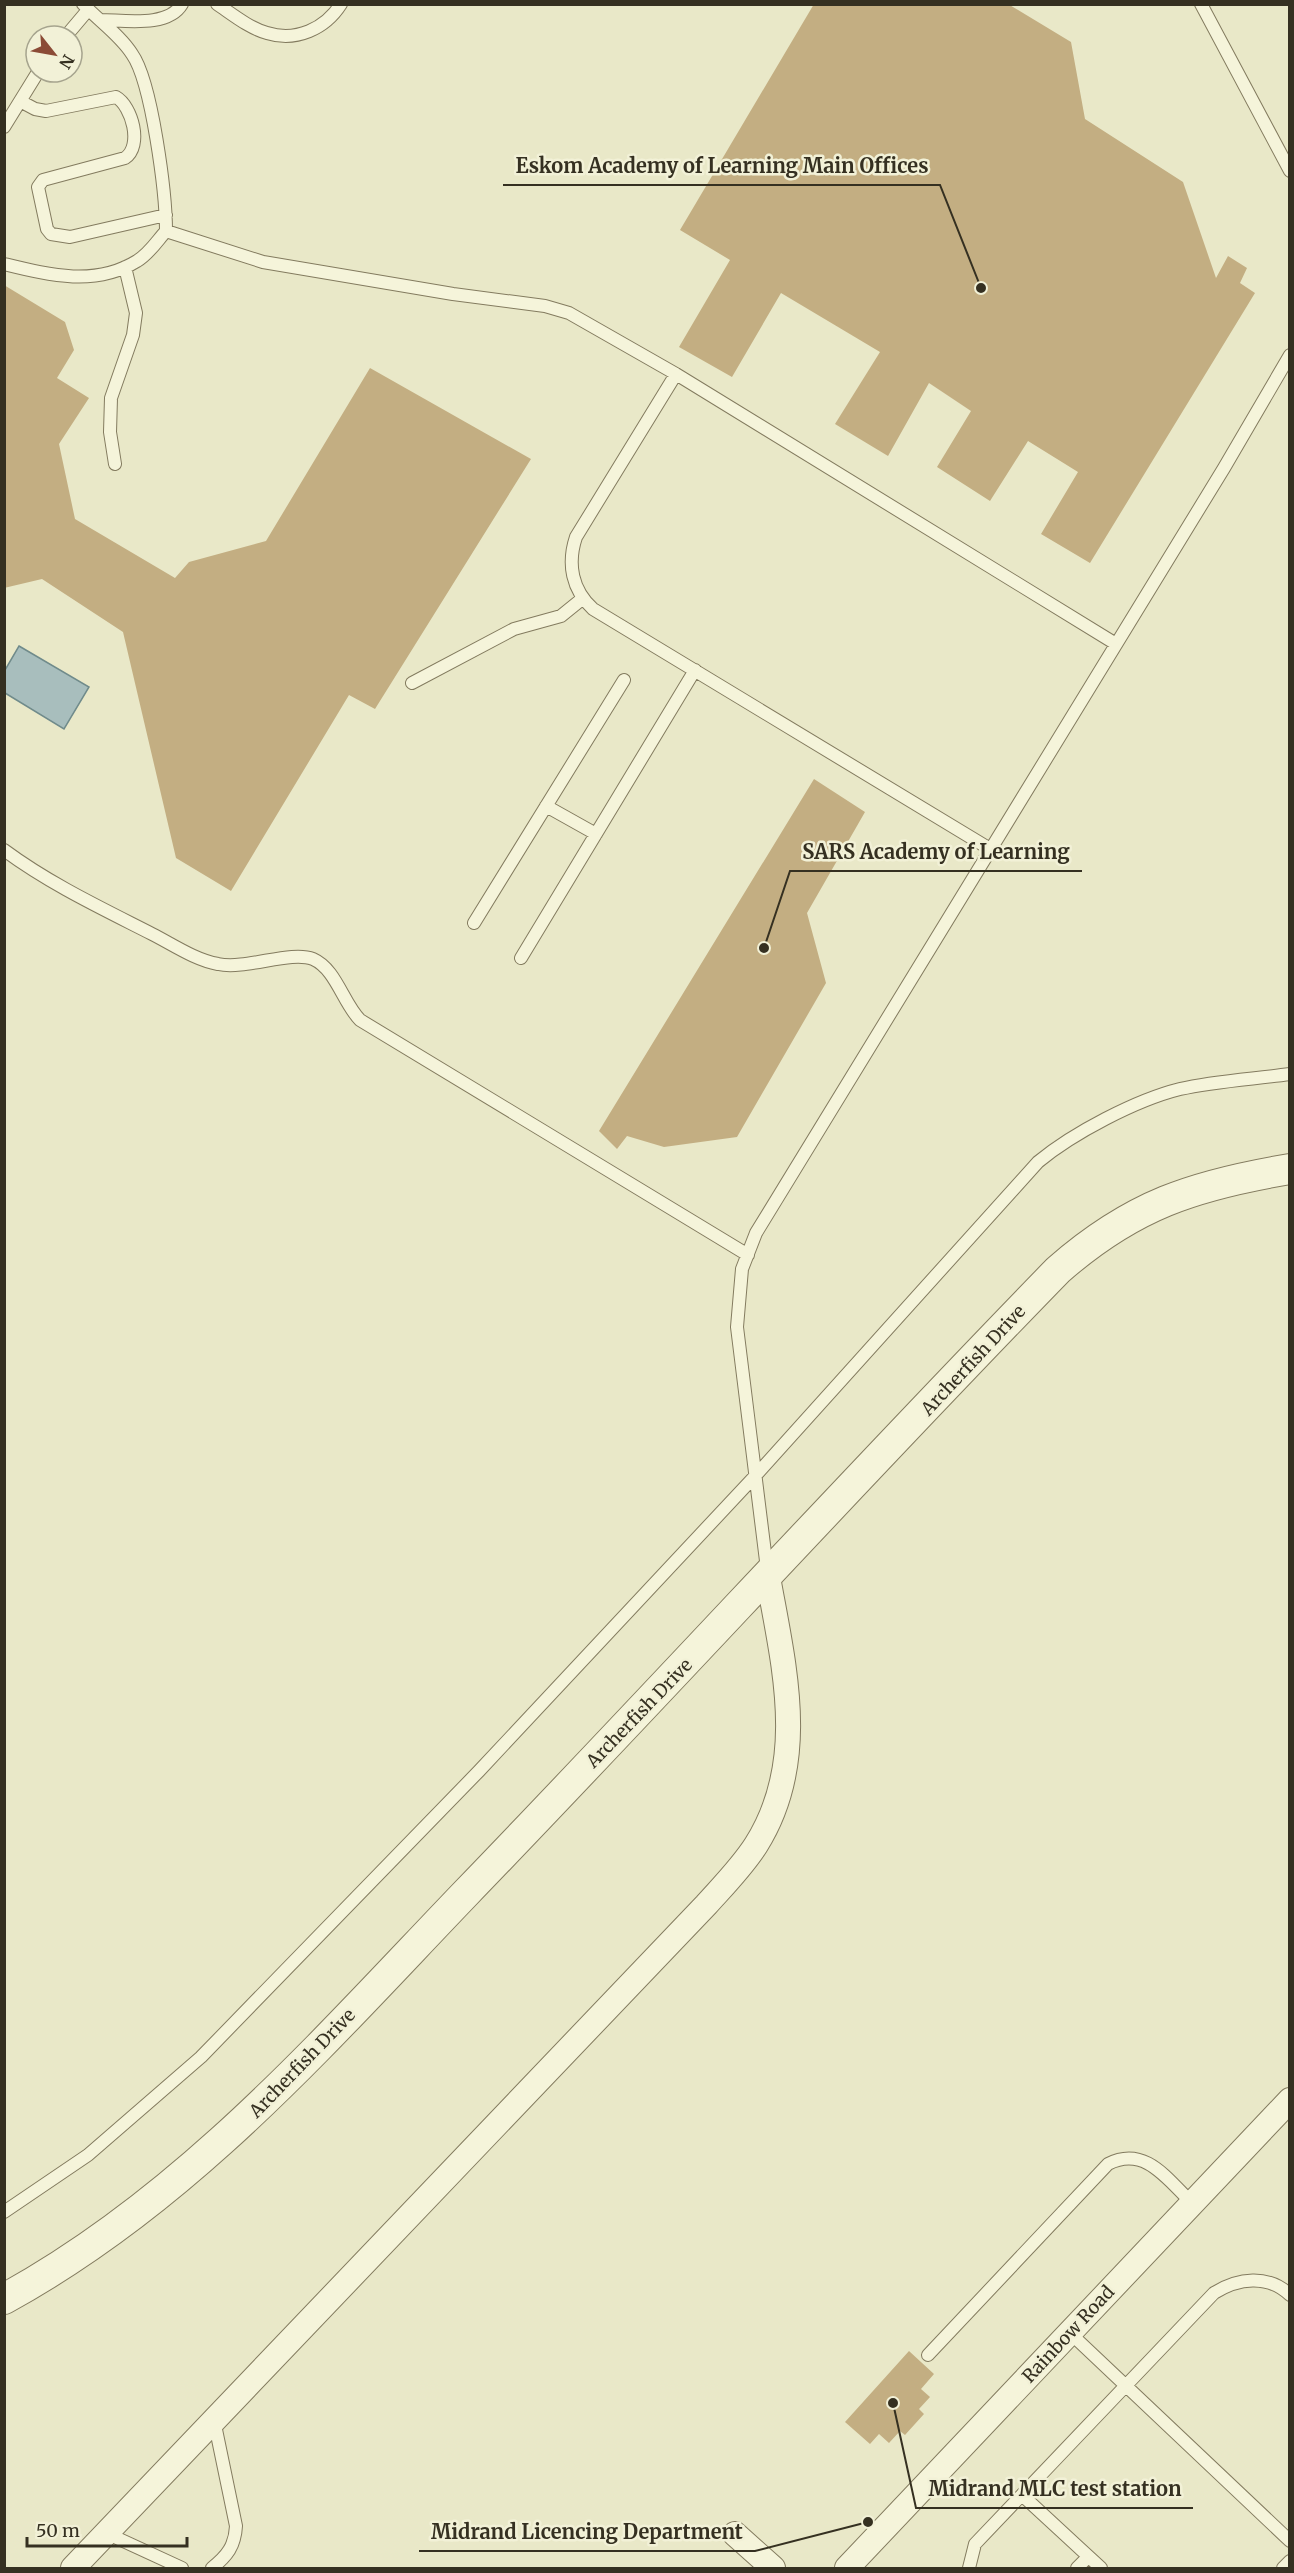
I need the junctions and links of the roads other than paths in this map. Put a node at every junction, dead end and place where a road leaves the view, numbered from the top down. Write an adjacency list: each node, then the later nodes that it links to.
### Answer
1 (182, 4): 6 (lane)
2 (217, 4): 3 (lane)
3 (341, 4)
4 (1201, 4): 11 (lane)
5 (86, 7): 6 (lane); 7 (lane)
6 (100, 20): 12 (lane)
7 (74, 24)
8 (31, 84): 9 (lane)
9 (20, 101): 10 (lane); 12 (lane)
10 (4, 127)
11 (1290, 171)
12 (166, 215): 13 (lane)
13 (166, 231): 15 (lane); 17 (lane)
14 (4, 264): 15 (lane)
15 (125, 267): 18 (lane)
16 (1290, 355): 20 (lane)
17 (676, 374): 19 (lane); 20 (lane)
18 (114, 464)
19 (582, 599): 21 (lane); 23 (lane)
20 (1116, 644): 26 (lane)
21 (695, 670): 25 (lane); 26 (lane)
22 (624, 680): 24 (lane)
23 (412, 683)
24 (546, 806): 25 (lane); 28 (lane)
25 (596, 834): 29 (lane)
26 (990, 849): 32 (lane)
27 (4, 850): 32 (lane)
28 (474, 923)
29 (521, 958)
30 (1290, 1074): 33 (lane)
31 (1290, 1169): 34 (street, Archerfish Drive)
32 (748, 1255): 33 (lane)
33 (756, 1475): 34 (lane); 37 (lane)
34 (768, 1576): 39 (street, Archerfish Drive); 43 (street)
35 (1290, 2100): 36 (street, Rainbow Road)
36 (1192, 2203): 40 (street, Rainbow Road); 41 (lane)
37 (4, 2212)
38 (1290, 2295): 42 (lane)
39 (4, 2299)
40 (1069, 2332): 42 (lane); 54 (street, Rainbow Road)
41 (928, 2355)
42 (1125, 2386): 44 (lane); 47 (lane)
43 (214, 2420): 45 (street); 52 (lane)
44 (1022, 2495): 48 (lane); 55 (lane)
45 (106, 2533): 50 (street); 51 (lane)
46 (735, 2534): 53 (street)
47 (1290, 2541)
48 (1088, 2557): 56 (lane); 57 (lane)
49 (1290, 2561): 58 (lane)
50 (73, 2568)
51 (182, 2568)
52 (212, 2568)
53 (773, 2568)
54 (847, 2568)
55 (969, 2568)
56 (1077, 2568)
57 (1101, 2568)
58 (1283, 2568)

